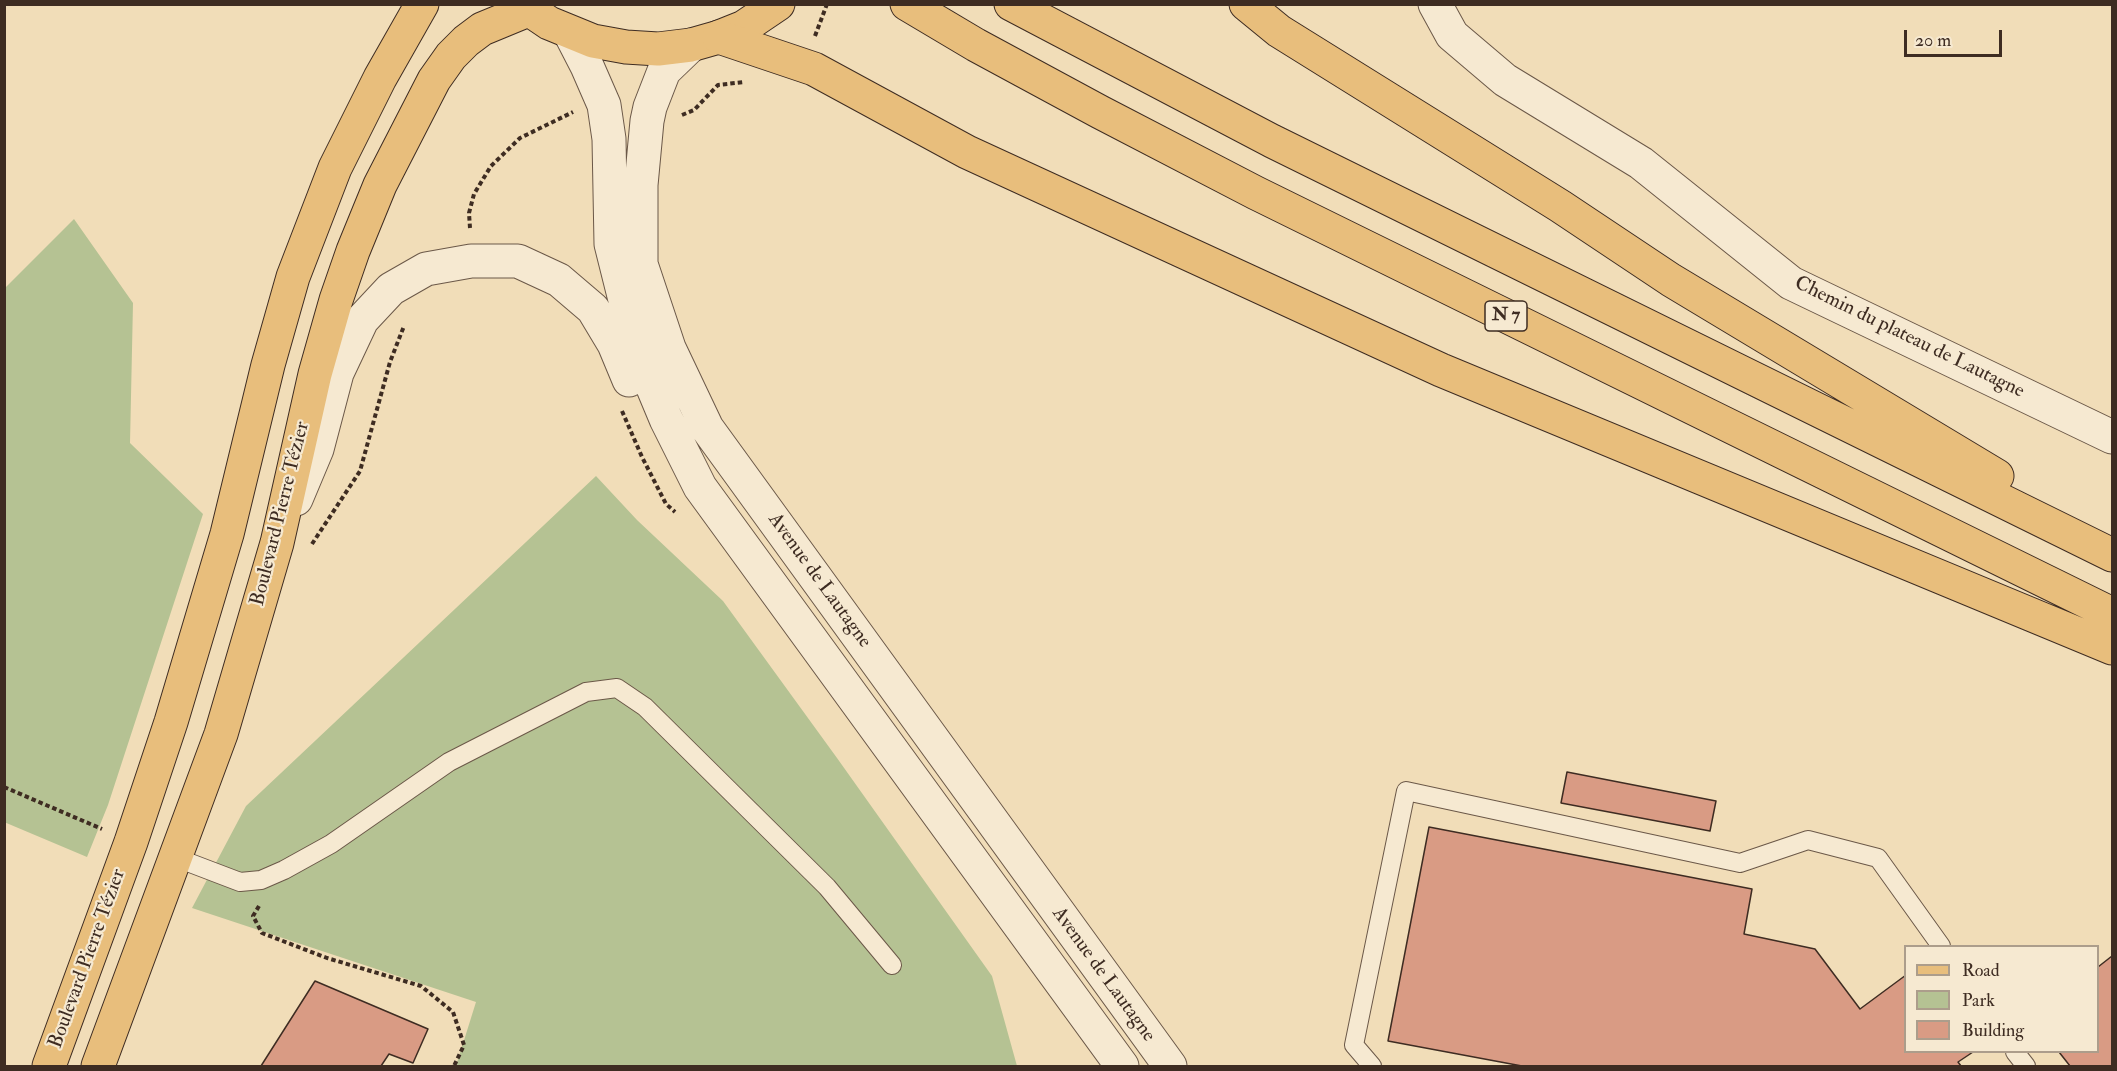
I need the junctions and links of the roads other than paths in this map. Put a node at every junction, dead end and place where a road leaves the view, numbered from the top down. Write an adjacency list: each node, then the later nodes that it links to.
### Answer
1 (422, 4): 21 (main road, Boulevard Pierre Tézier)
2 (778, 4): 9 (main road)
3 (907, 4): 15 (main road, N 7)
4 (1011, 4): 14 (main road)
5 (1246, 4): 13 (main road)
6 (1435, 4): 10 (street, Chemin du plateau de Lautagne)
7 (524, 7): 8 (main road); 12 (main road, Boulevard Pierre Tézier)
8 (570, 33): 9 (main road); 11 (street, Avenue de Lautagne)
9 (705, 41): 16 (main road); 24 (street, Avenue de Lautagne)
10 (2112, 437)
11 (700, 487): 12 (street); 23 (street, Avenue de Lautagne)
12 (277, 543): 17 (main road, Boulevard Pierre Tézier)
13 (2112, 543)
14 (2112, 555)
15 (2112, 614)
16 (2112, 648)
17 (177, 858): 19 (lane); 22 (main road, Boulevard Pierre Tézier)
18 (1940, 945): 25 (lane)
19 (892, 965)
20 (2016, 1053): 26 (lane)
21 (49, 1066)
22 (98, 1066)
23 (1122, 1066)
24 (1170, 1066)
25 (1372, 1066)
26 (2026, 1066)

